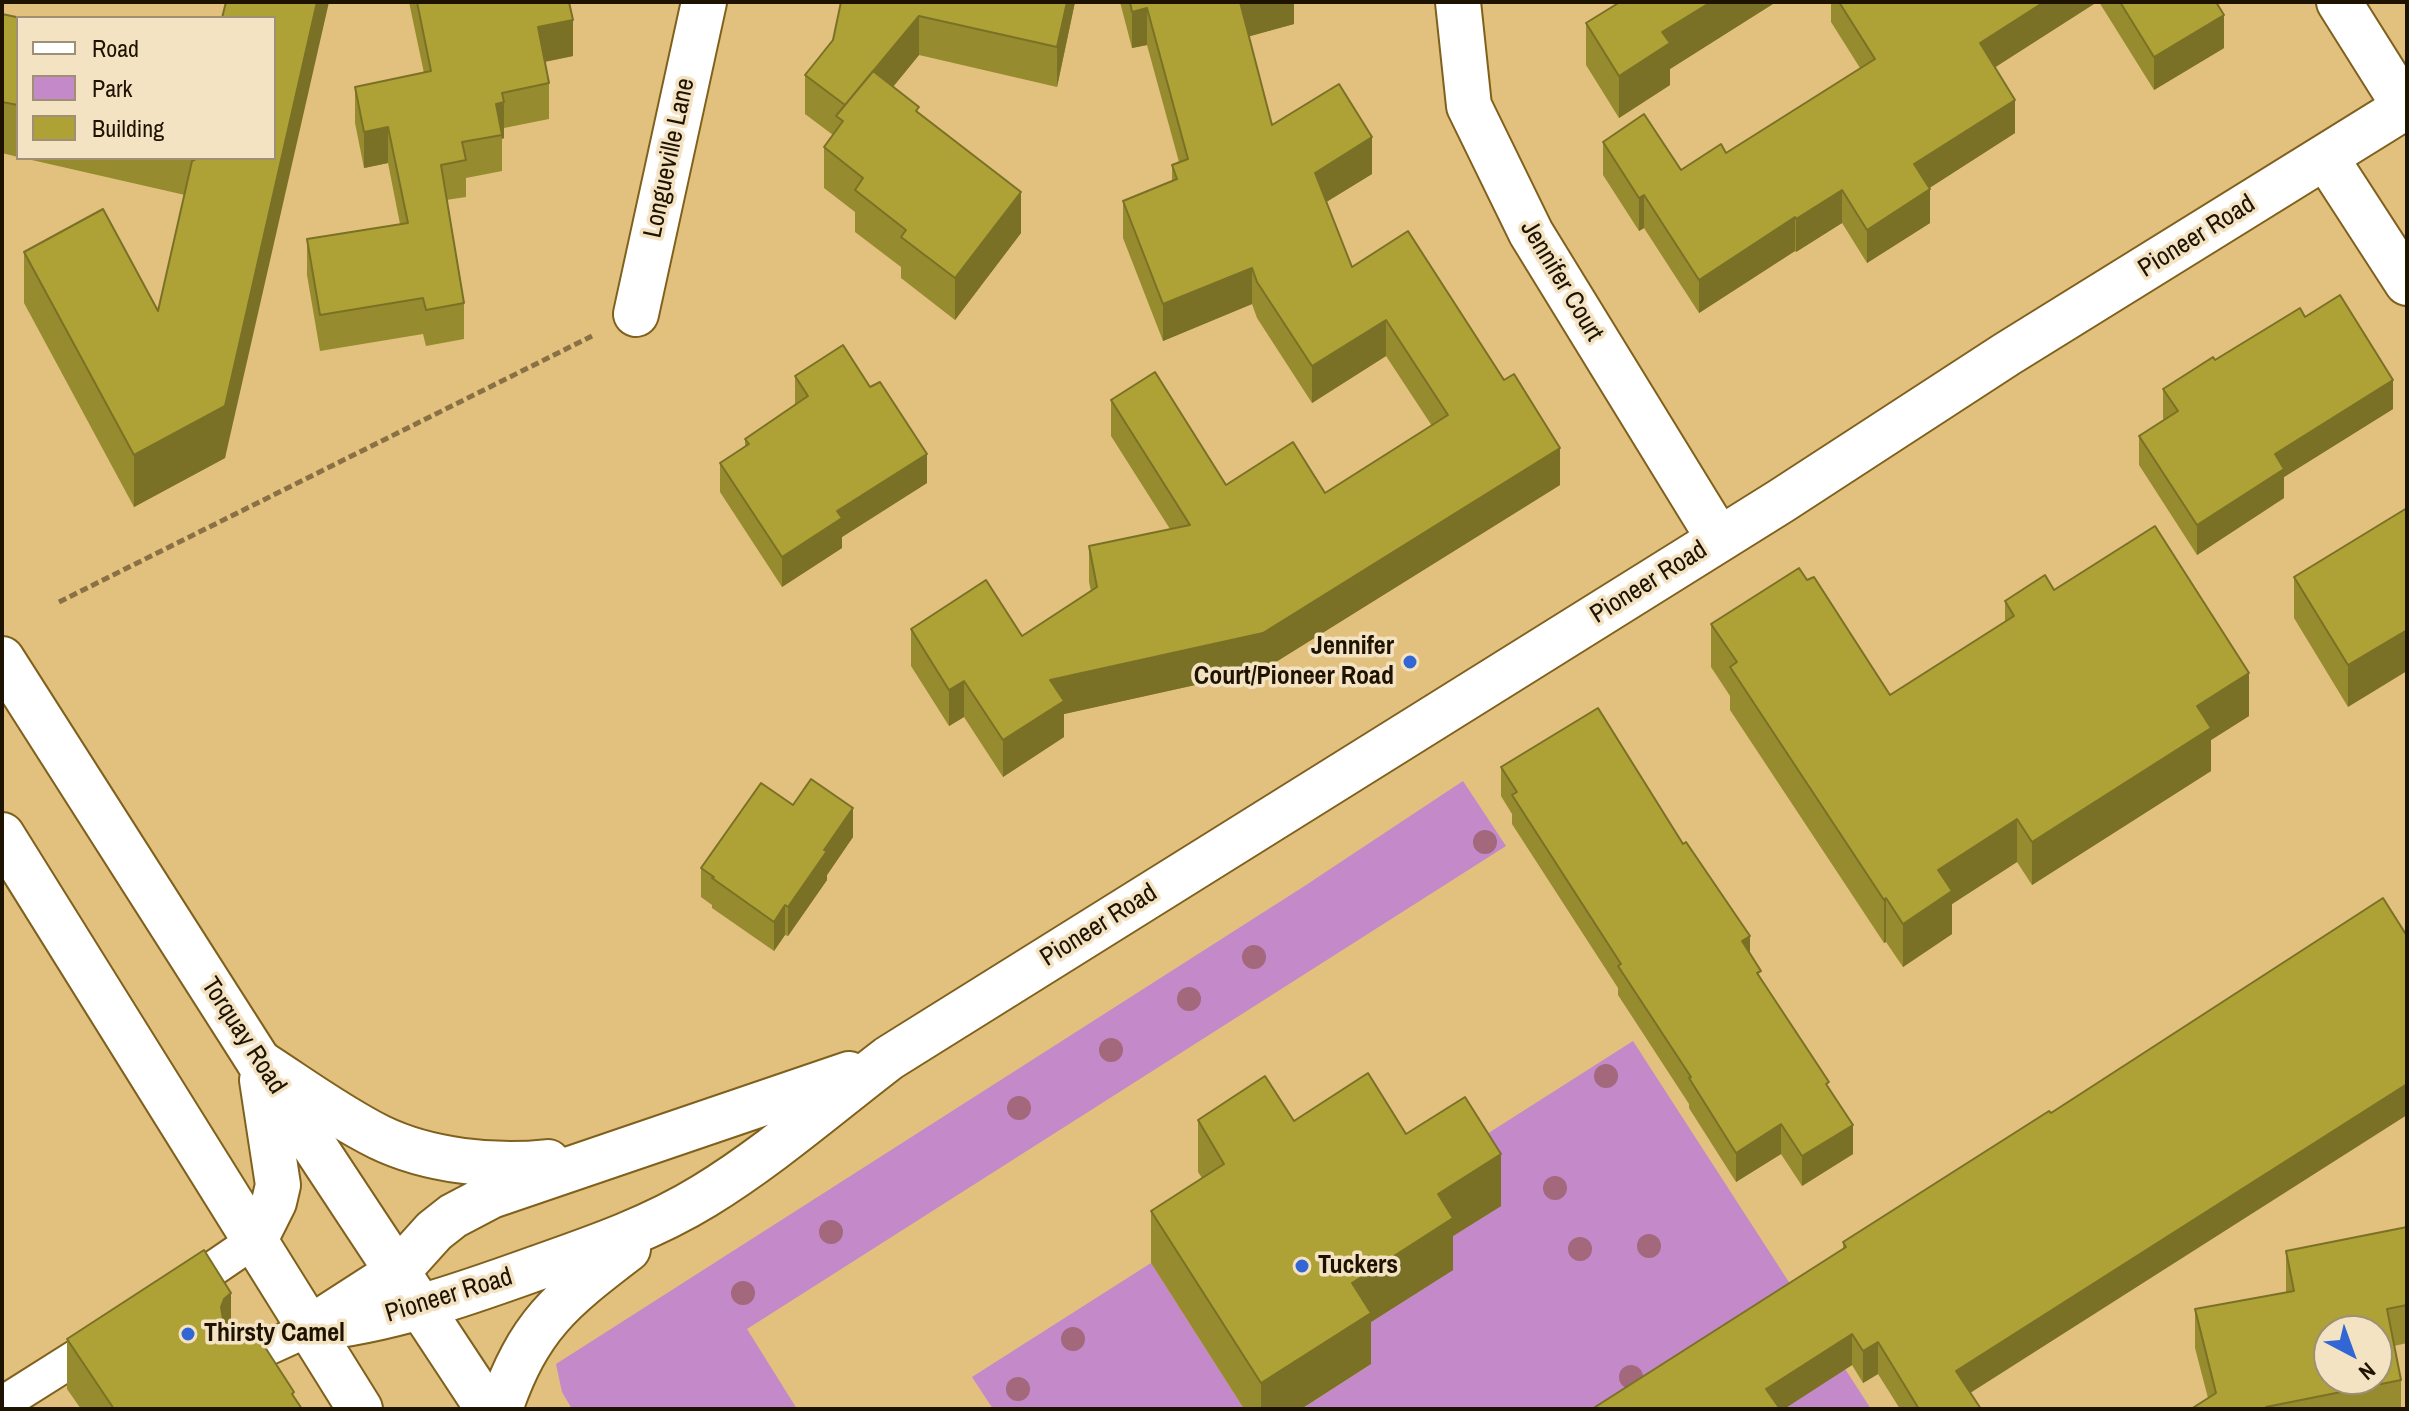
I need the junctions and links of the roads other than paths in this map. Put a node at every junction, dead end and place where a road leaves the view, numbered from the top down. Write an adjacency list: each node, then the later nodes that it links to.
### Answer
1 (704, 2): 7 (main road, Longueville Lane)
2 (1458, 2): 8 (main road, Jennifer Court)
3 (2339, 2): 4 (main road)
4 (2406, 107): 5 (main road, Pioneer Road)
5 (2326, 158): 6 (main road); 8 (main road, Pioneer Road)
6 (2407, 283)
7 (636, 314)
8 (1719, 539): 11 (main road, Pioneer Road)
9 (2, 659): 12 (main road, Torquay Road)
10 (8, 858): 15 (main road)
11 (889, 1058): 13 (main road, Pioneer Road); 14 (main road, Pioneer Road)
12 (259, 1062): 13 (main road); 15 (main road); 16 (main road, Torquay Road)
13 (625, 1150): 16 (main road, Pioneer Road)
14 (674, 1213): 17 (main road, Pioneer Road); 23 (main road)
15 (255, 1240): 18 (main road); 20 (lane)
16 (397, 1272): 17 (main road, Torquay Road); 18 (main road, Pioneer Road)
17 (420, 1308): 18 (main road, Pioneer Road); 22 (main road, Torquay Road)
18 (309, 1329): 19 (lane); 21 (main road)
19 (241, 1360)
20 (2, 1404)
21 (360, 1409)
22 (488, 1409)
23 (500, 1409)

